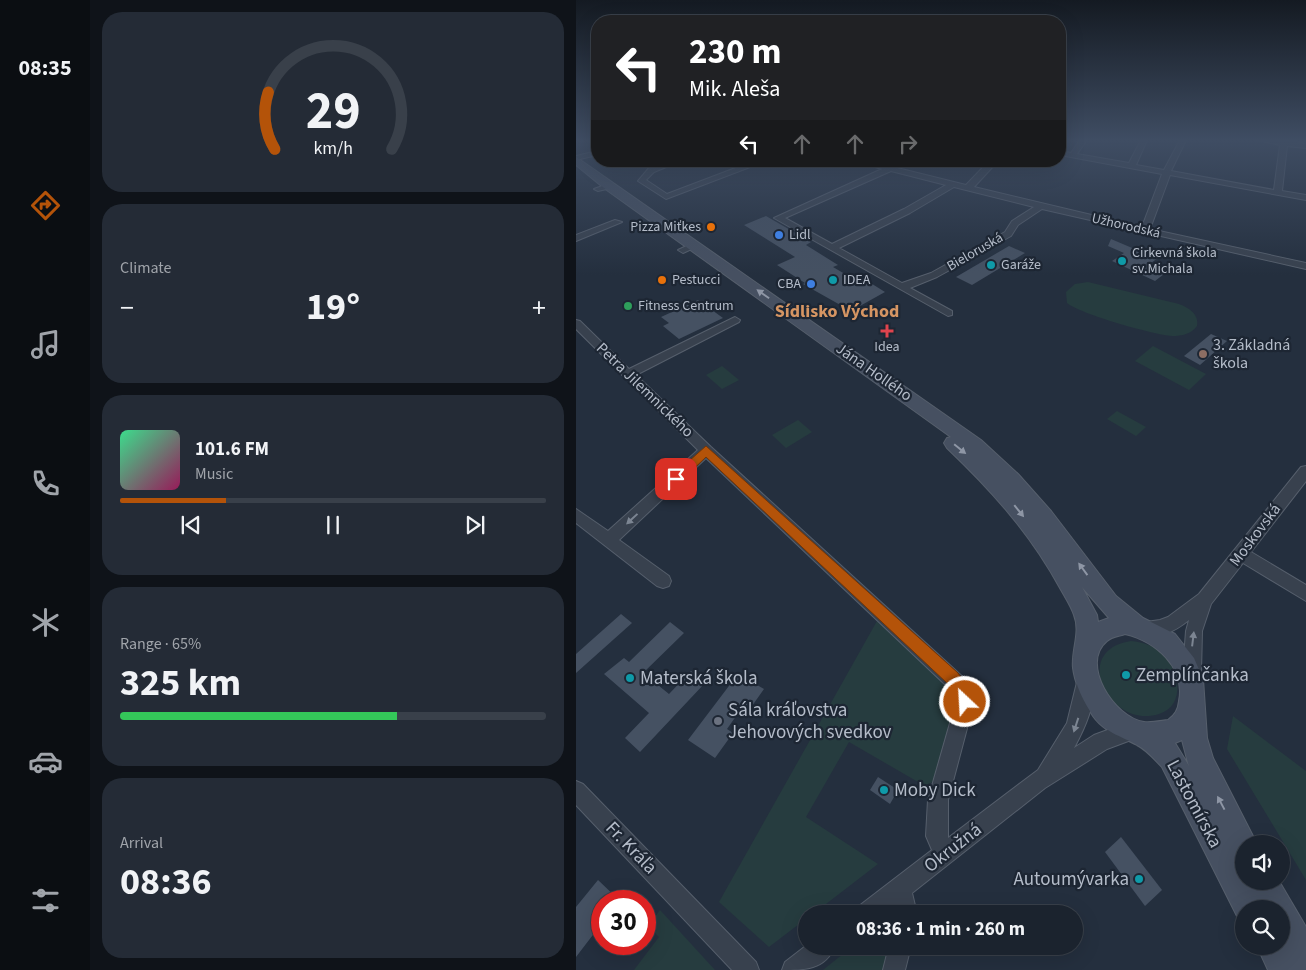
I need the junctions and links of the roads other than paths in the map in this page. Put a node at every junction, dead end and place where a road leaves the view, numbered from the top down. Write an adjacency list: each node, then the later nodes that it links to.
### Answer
1 (598, 185): 12 (street, Jána Hollého)
2 (600, 185): 12 (street, Jána Hollého)
3 (648, 185): 4 (street)
4 (697, 185)
5 (852, 185): 20 (street)
6 (951, 185): 20 (street)
7 (952, 185): 13 (street, Užhorodská)
8 (971, 185): 13 (street)
9 (1162, 185): 18 (street)
10 (1237, 185): 14 (street)
11 (1279, 185): 14 (street)
12 (603, 188): 27 (street, Jána Hollého)
13 (967, 189): 16 (street, Užhorodská)
14 (1278, 193): 15 (street)
15 (1306, 198)
16 (1041, 206): 18 (street, Užhorodská); 22 (street, Bieloruská)
17 (618, 222): 19 (street)
18 (1145, 230): 21 (street, Užhorodská)
19 (576, 238)
20 (832, 248): 22 (street)
21 (1306, 266)
22 (902, 287): 23 (street)
23 (948, 313)
24 (735, 320): 26 (street)
25 (576, 323): 26 (street, Petra Jilemnického)
26 (628, 374): 28 (street, Petra Jilemnického)
27 (885, 387): 30 (street, Jána Hollého)
28 (706, 450): 32 (street, one-way to 32); 45 (street, Petra Jilemnického)
29 (1306, 471): 33 (street, Moskovská)
30 (1004, 481): 37 (street, Jána Hollého, one-way to 30); 38 (street, Jána Hollého, one-way to 38)
31 (576, 515): 32 (street)
32 (610, 540): 34 (street)
33 (1241, 554): 35 (street); 36 (street, Moskovská)
34 (663, 581)
35 (1306, 594)
36 (1205, 599): 37 (street); 40 (street, one-way to 36)
37 (1140, 627): 38 (street); 40 (street)
38 (1088, 646): 39 (street)
39 (1085, 677): 41 (street); 42 (street, one-way to 42)
40 (1192, 691): 41 (street); 44 (street, one-way to 40)
41 (1137, 732): 42 (street); 47 (street, Lastomírska)
42 (1038, 781): 45 (street, Okružná)
43 (576, 791): 55 (street, Fr. Kráľa)
44 (1238, 835)
45 (944, 854): 46 (street, Okružná)
46 (900, 888): 48 (street, Okružná); 49 (street)
47 (1245, 900)
48 (878, 905)
49 (904, 905)
50 (1290, 929): 54 (street)
51 (812, 955): 56 (street)
52 (898, 955): 57 (street)
53 (1277, 955): 58 (street)
54 (1306, 957)
55 (748, 970)
56 (793, 970)
57 (894, 970)
58 (1285, 970)

